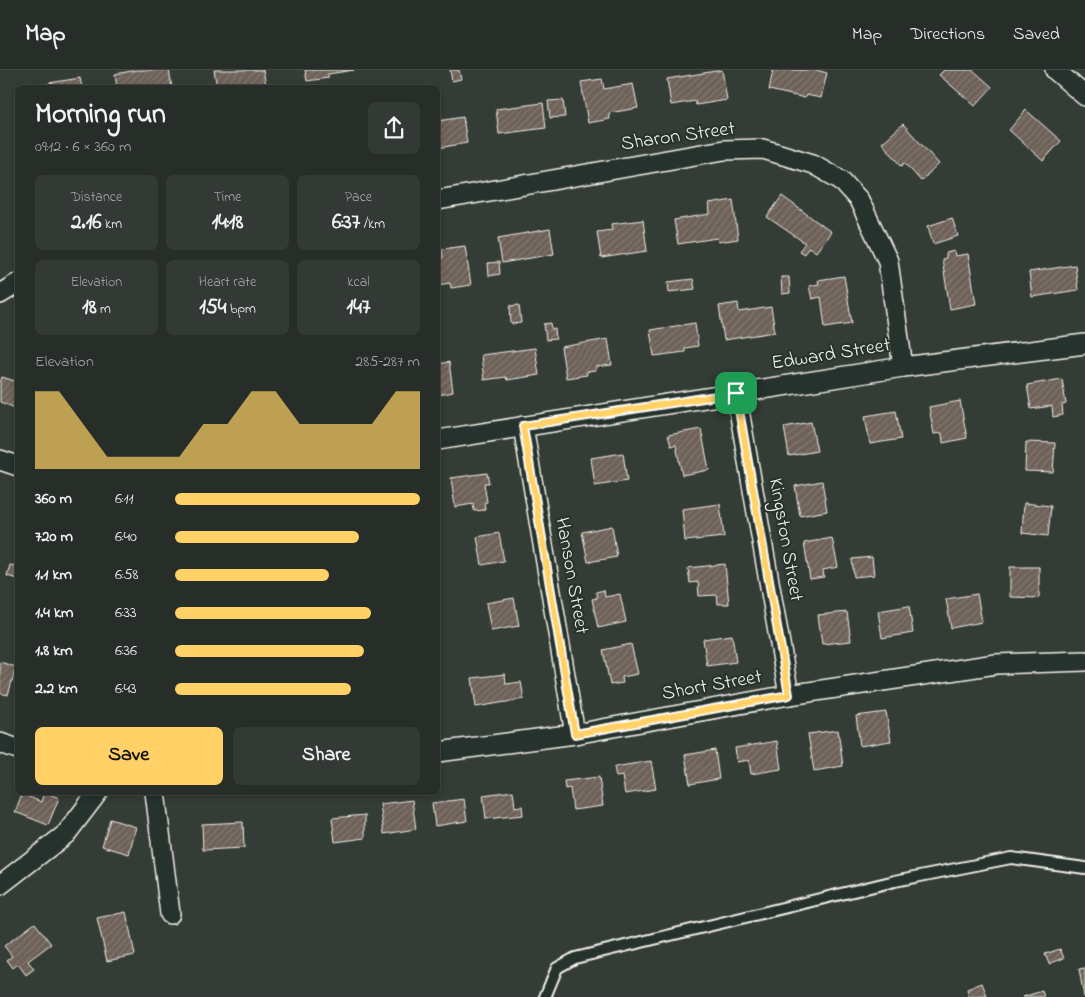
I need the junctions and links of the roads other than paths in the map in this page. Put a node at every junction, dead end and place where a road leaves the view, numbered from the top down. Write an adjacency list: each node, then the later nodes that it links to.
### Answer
1 (1055, 70): 2 (street)
2 (1085, 96)
3 (440, 200): 7 (street, Sharon Street)
4 (15, 285): 5 (street)
5 (0, 294)
6 (1085, 344): 7 (street, Edward Street)
7 (903, 367): 8 (street, Edward Street)
8 (736, 393): 9 (street, Edward Street); 14 (street, Kingston Street)
9 (523, 426): 10 (street, Edward Street); 15 (street, Hanson Street)
10 (440, 440)
11 (0, 460): 12 (street)
12 (15, 465)
13 (1085, 661): 14 (street, Short Street)
14 (789, 695): 15 (street, Short Street)
15 (575, 734): 18 (street, Short Street)
16 (0, 743): 17 (street)
17 (15, 748)
18 (440, 752)
19 (96, 795): 22 (street)
20 (155, 795): 23 (street)
21 (1085, 868): 24 (lane)
22 (0, 885)
23 (170, 914)
24 (545, 997)

